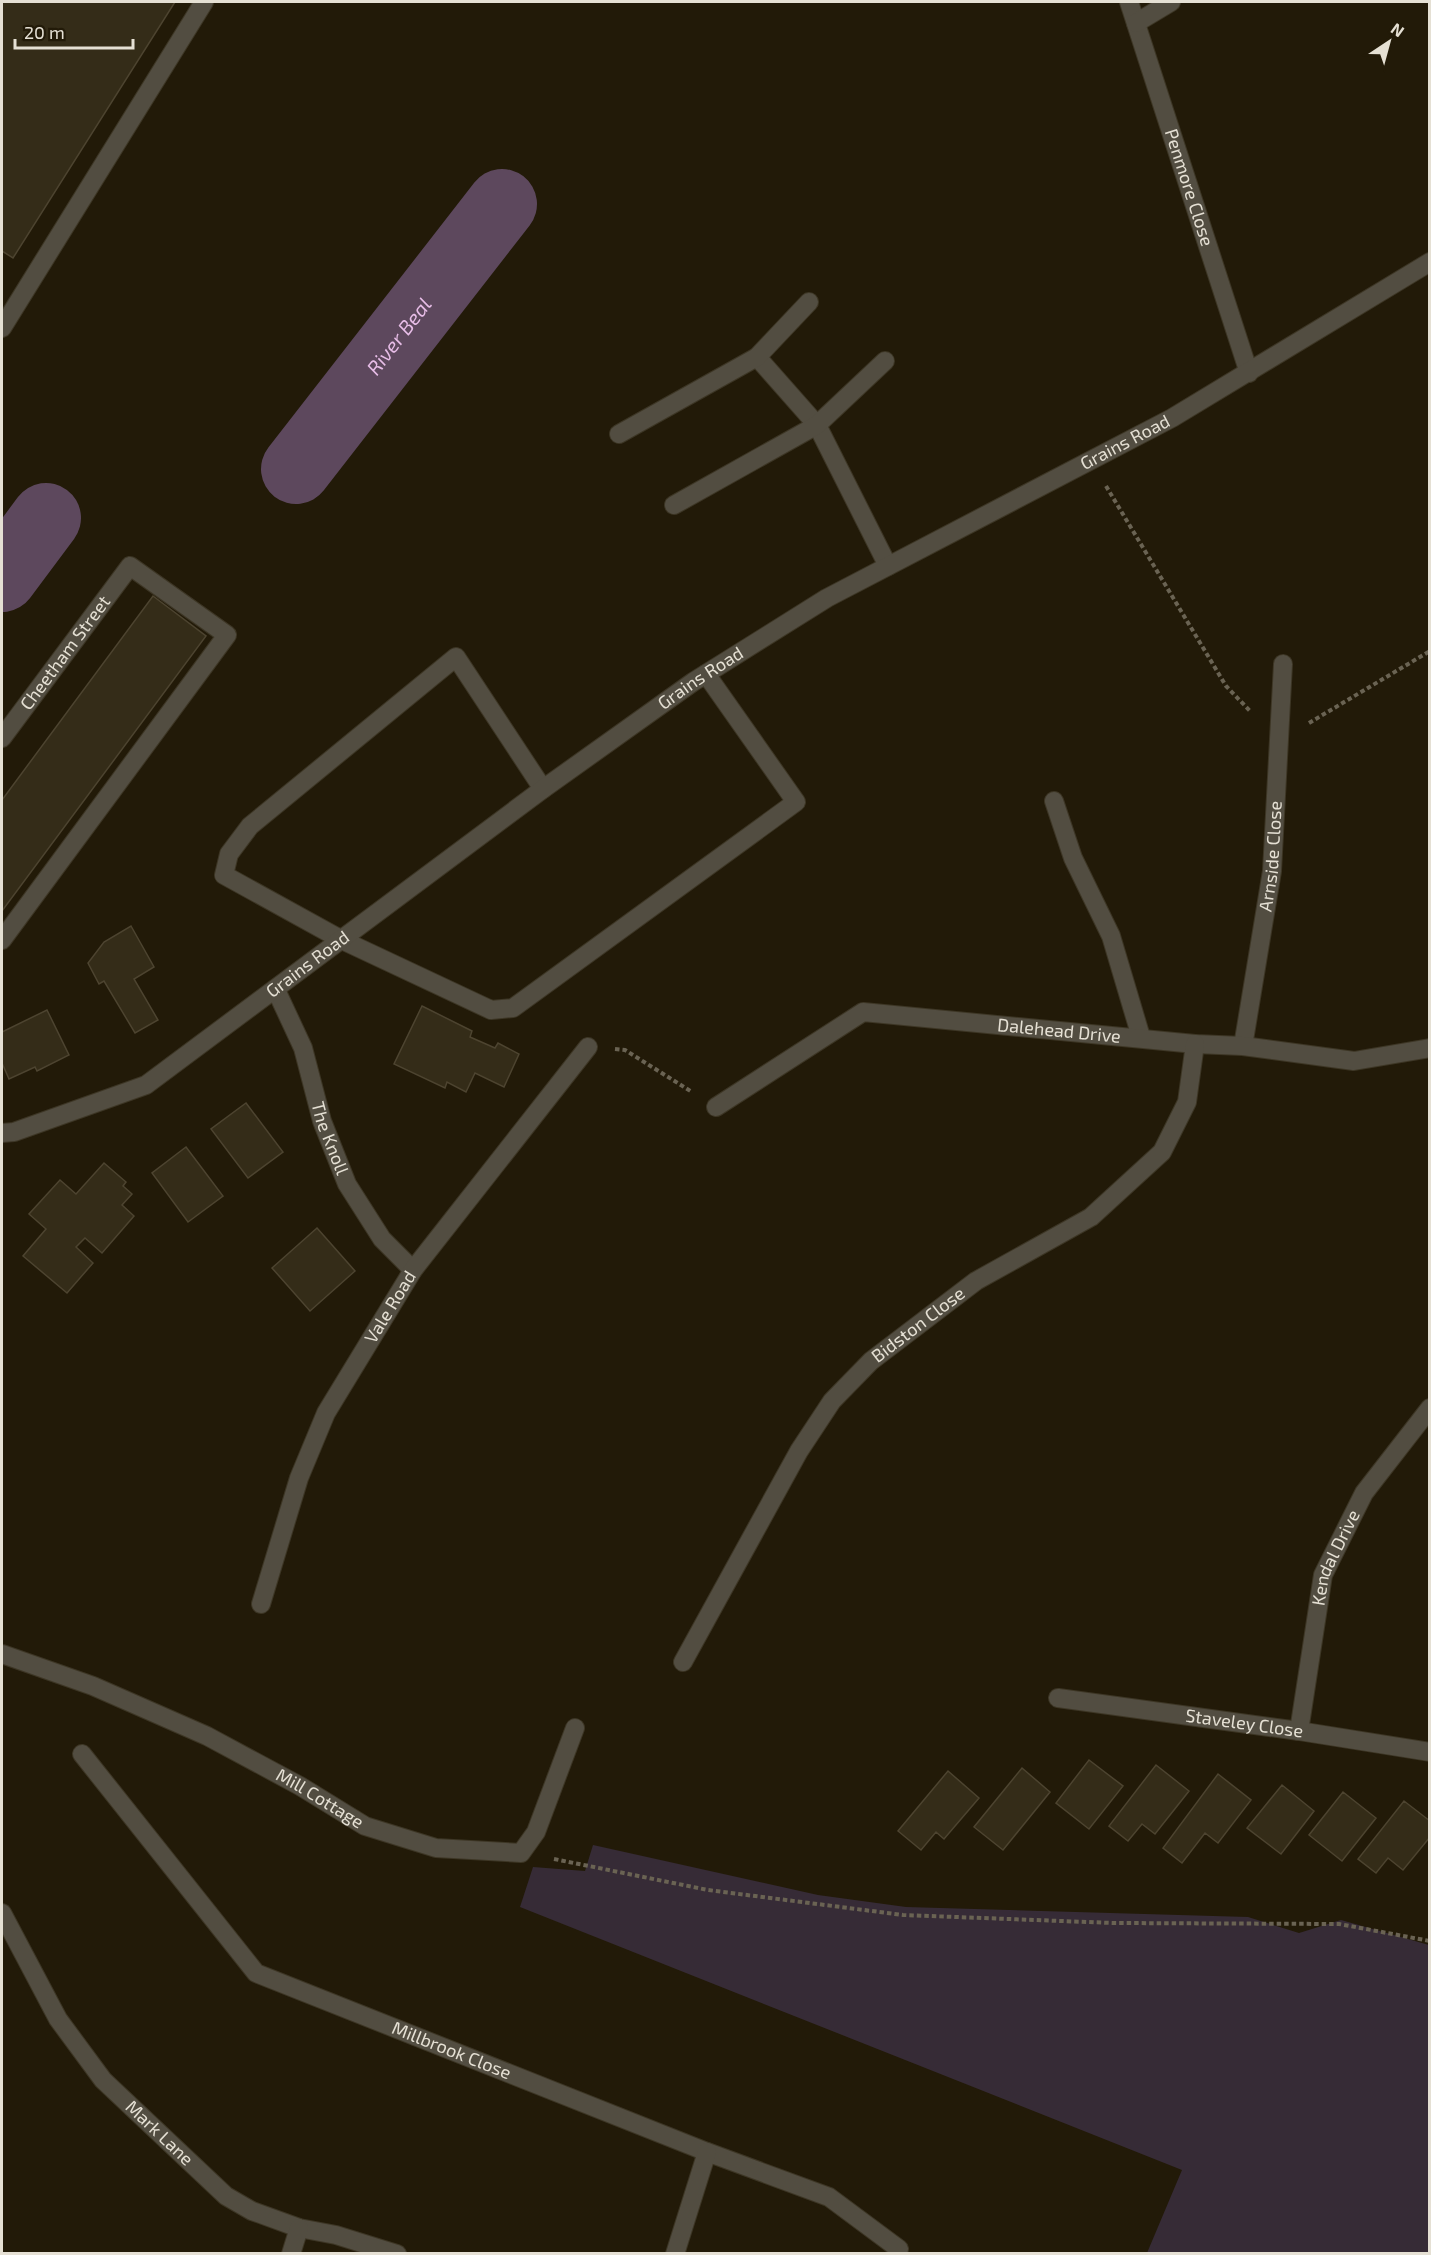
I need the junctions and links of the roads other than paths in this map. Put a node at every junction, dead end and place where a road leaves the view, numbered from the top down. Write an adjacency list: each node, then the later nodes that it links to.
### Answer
1 (204, 2): 7 (street)
2 (1129, 2): 4 (street, Penmore Close)
3 (1171, 2): 4 (street)
4 (1136, 23): 10 (street, Penmore Close)
5 (1430, 262): 10 (street, Grains Road)
6 (809, 302): 8 (street)
7 (2, 328)
8 (757, 357): 11 (street); 12 (street)
9 (885, 361): 11 (street)
10 (1249, 373): 14 (street, Grains Road)
11 (817, 424): 13 (street); 14 (street)
12 (619, 434)
13 (674, 505)
14 (888, 566): 16 (street, Grains Road)
15 (1283, 664): 25 (street, Arnside Close)
16 (706, 674): 18 (street, Grains Road); 21 (street)
17 (2, 738): 20 (street, Cheetham Street)
18 (543, 789): 21 (street, Grains Road); 21 (street)
19 (1054, 801): 23 (street)
20 (2, 939)
21 (342, 940): 22 (street, Grains Road)
22 (276, 990): 29 (street, Grains Road); 30 (street, The Knoll)
23 (1141, 1037): 24 (street, Dalehead Drive); 28 (street, Dalehead Drive)
24 (1195, 1044): 25 (street, Dalehead Drive); 34 (street, Bidston Close)
25 (1243, 1046): 27 (street, Dalehead Drive)
26 (588, 1047): 30 (street, Vale Road)
27 (1430, 1047)
28 (716, 1107)
29 (2, 1133)
30 (413, 1270): 32 (street, Vale Road)
31 (1430, 1408): 37 (street, Kendal Drive)
32 (261, 1604)
33 (2, 1654): 36 (street, Mill Cottage)
34 (682, 1662)
35 (1058, 1698): 37 (street, Staveley Close)
36 (575, 1728)
37 (1299, 1731): 38 (street, Staveley Close)
38 (1430, 1752)
39 (82, 1754): 41 (street, Millbrook Close)
40 (2, 1913): 42 (street, Mark Lane)
41 (707, 2152): 43 (street, Millbrook Close); 46 (street)
42 (298, 2228): 44 (street); 45 (street, Mark Lane)
43 (899, 2249)
44 (291, 2253)
45 (397, 2253)
46 (675, 2253)

